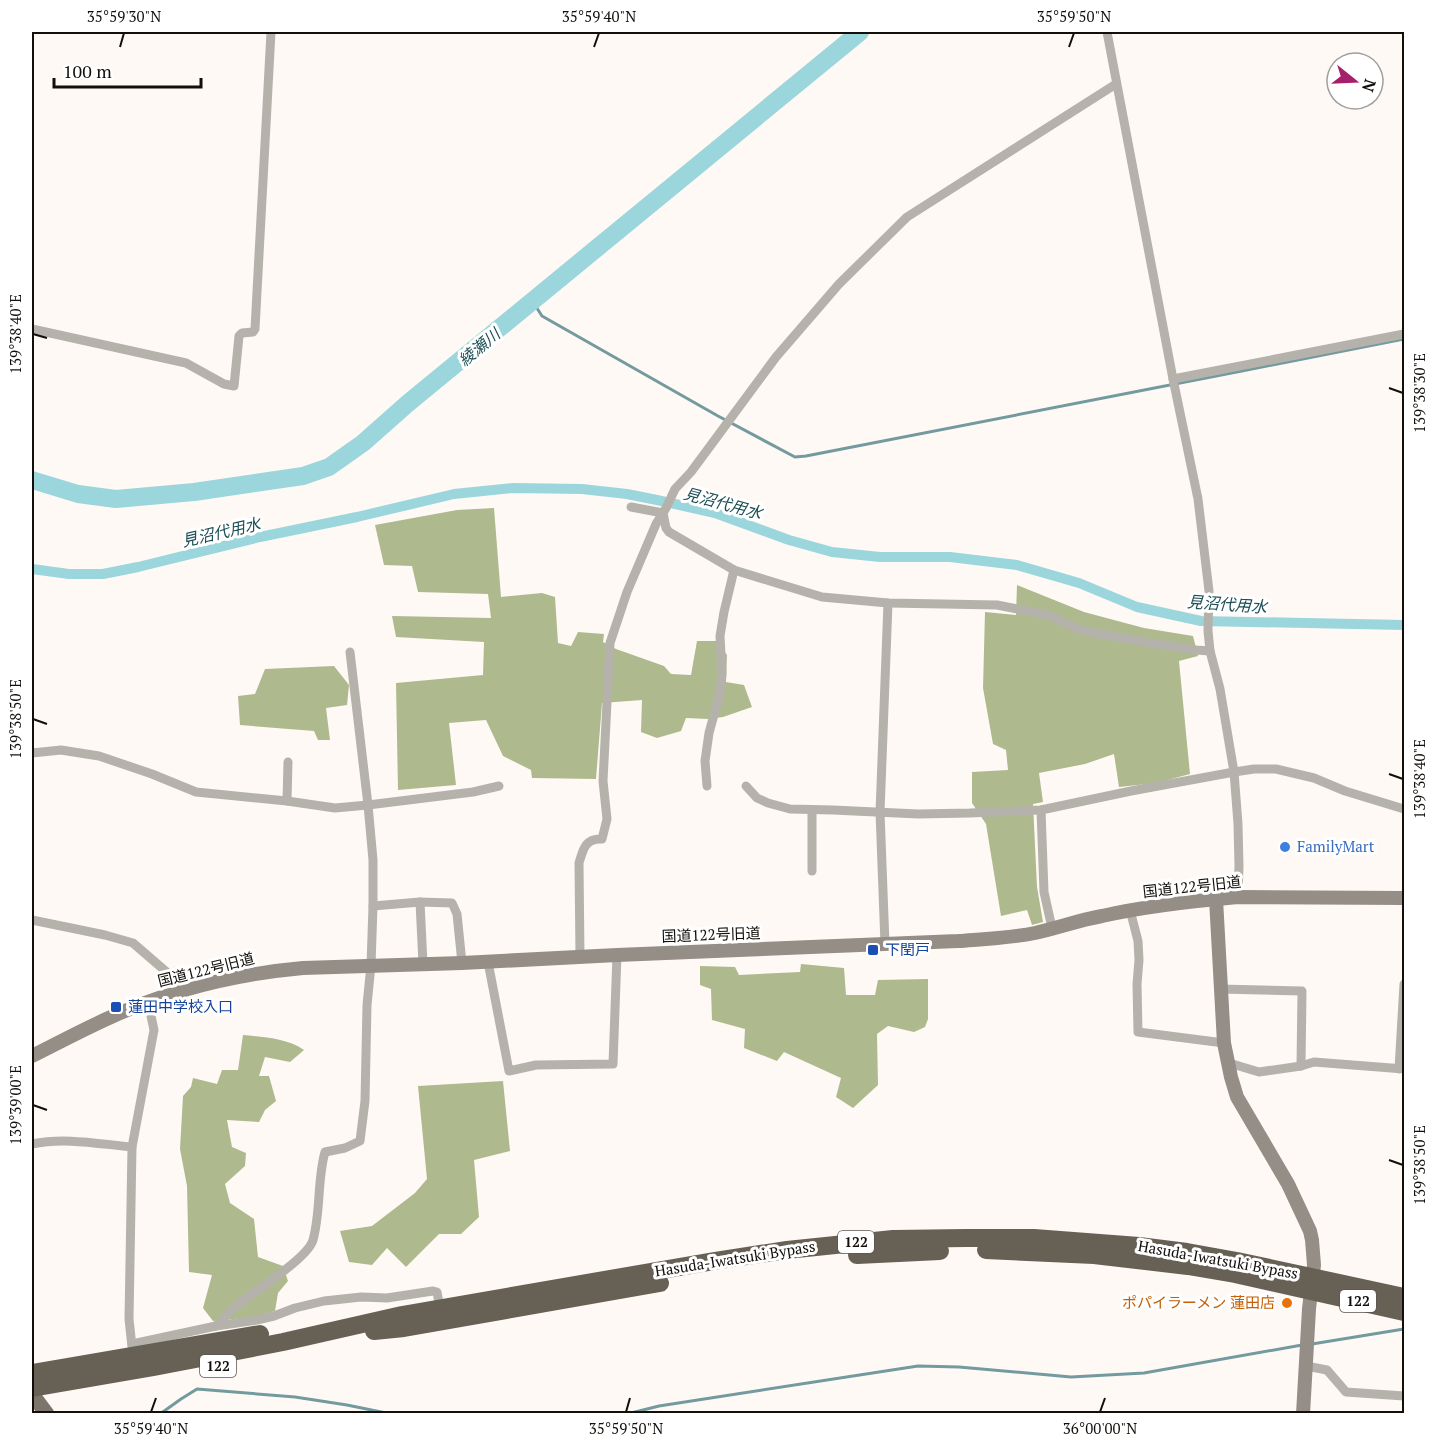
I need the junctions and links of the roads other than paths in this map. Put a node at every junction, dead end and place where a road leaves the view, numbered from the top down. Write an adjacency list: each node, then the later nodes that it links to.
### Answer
1 (271, 32): 4 (street)
2 (1107, 32): 3 (street)
3 (1116, 84): 6 (street); 8 (street)
4 (32, 329)
5 (1404, 334): 6 (street)
6 (1173, 379): 11 (street)
7 (631, 507): 8 (street)
8 (664, 511): 9 (street); 36 (street)
9 (734, 570): 10 (street); 17 (street)
10 (888, 603): 11 (street); 24 (street)
11 (1210, 651): 15 (street)
12 (350, 652): 20 (street)
13 (32, 753): 19 (street)
14 (288, 762): 19 (street)
15 (1234, 772): 21 (street); 23 (street); 26 (street)
16 (499, 786): 20 (street)
17 (707, 786)
18 (746, 786): 22 (street)
19 (287, 801): 20 (street)
20 (368, 805): 30 (street)
21 (1404, 809)
22 (812, 810): 24 (street); 25 (street)
23 (1041, 810): 24 (street); 33 (street)
24 (880, 812): 34 (street)
25 (812, 871)
26 (1238, 897): 27 (street, 国道122号旧道); 28 (street, 国道122号旧道)
27 (1404, 898)
28 (1216, 899): 31 (street, 国道122号旧道); 42 (street)
29 (420, 902): 30 (street); 38 (street); 39 (street)
30 (373, 906): 40 (street)
31 (1130, 910): 33 (street, 国道122号旧道); 45 (street)
32 (32, 920): 43 (street)
33 (1052, 928): 34 (street, 国道122号旧道)
34 (885, 944): 35 (street, 国道122号旧道)
35 (618, 955): 36 (street, 国道122号旧道); 37 (street)
36 (580, 957): 37 (street, 国道122号旧道)
37 (488, 962): 38 (street, 国道122号旧道)
38 (462, 963): 39 (street, 国道122号旧道)
39 (423, 964): 40 (street, 国道122号旧道)
40 (371, 965): 43 (street, 国道122号旧道); 57 (street)
41 (1404, 984): 49 (street)
42 (1220, 989): 45 (street); 48 (street)
43 (182, 992): 44 (street, 国道122号旧道)
44 (148, 1002): 46 (street, 国道122号旧道); 51 (street)
45 (1224, 1043): 47 (street)
46 (32, 1056)
47 (1229, 1063): 48 (street); 52 (street)
48 (1301, 1066): 49 (street)
49 (1402, 1069)
50 (32, 1144): 51 (street)
51 (132, 1148): 58 (street)
52 (1312, 1284): 53 (highway, Hasuda-Iwatsuki Bypass / 122); 54 (highway, Hasuda-Iwatsuki Bypass / 122); 55 (highway, Hasuda-Iwatsuki Bypass / 122); 56 (highway, Hasuda-Iwatsuki Bypass / 122); 59 (street)
53 (1404, 1297)
54 (440, 1308): 56 (highway, Hasuda-Iwatsuki Bypass / 122); 57 (street)
55 (1404, 1312)
56 (403, 1322): 58 (highway, 122); 62 (highway, 122); 62 (highway, Hasuda-Iwatsuki Bypass / 122)
57 (216, 1326): 58 (street)
58 (132, 1350): 60 (highway, 122)
59 (1306, 1370): 61 (street); 63 (street)
60 (32, 1373)
61 (1404, 1396)
62 (35, 1399)
63 (1303, 1413)

